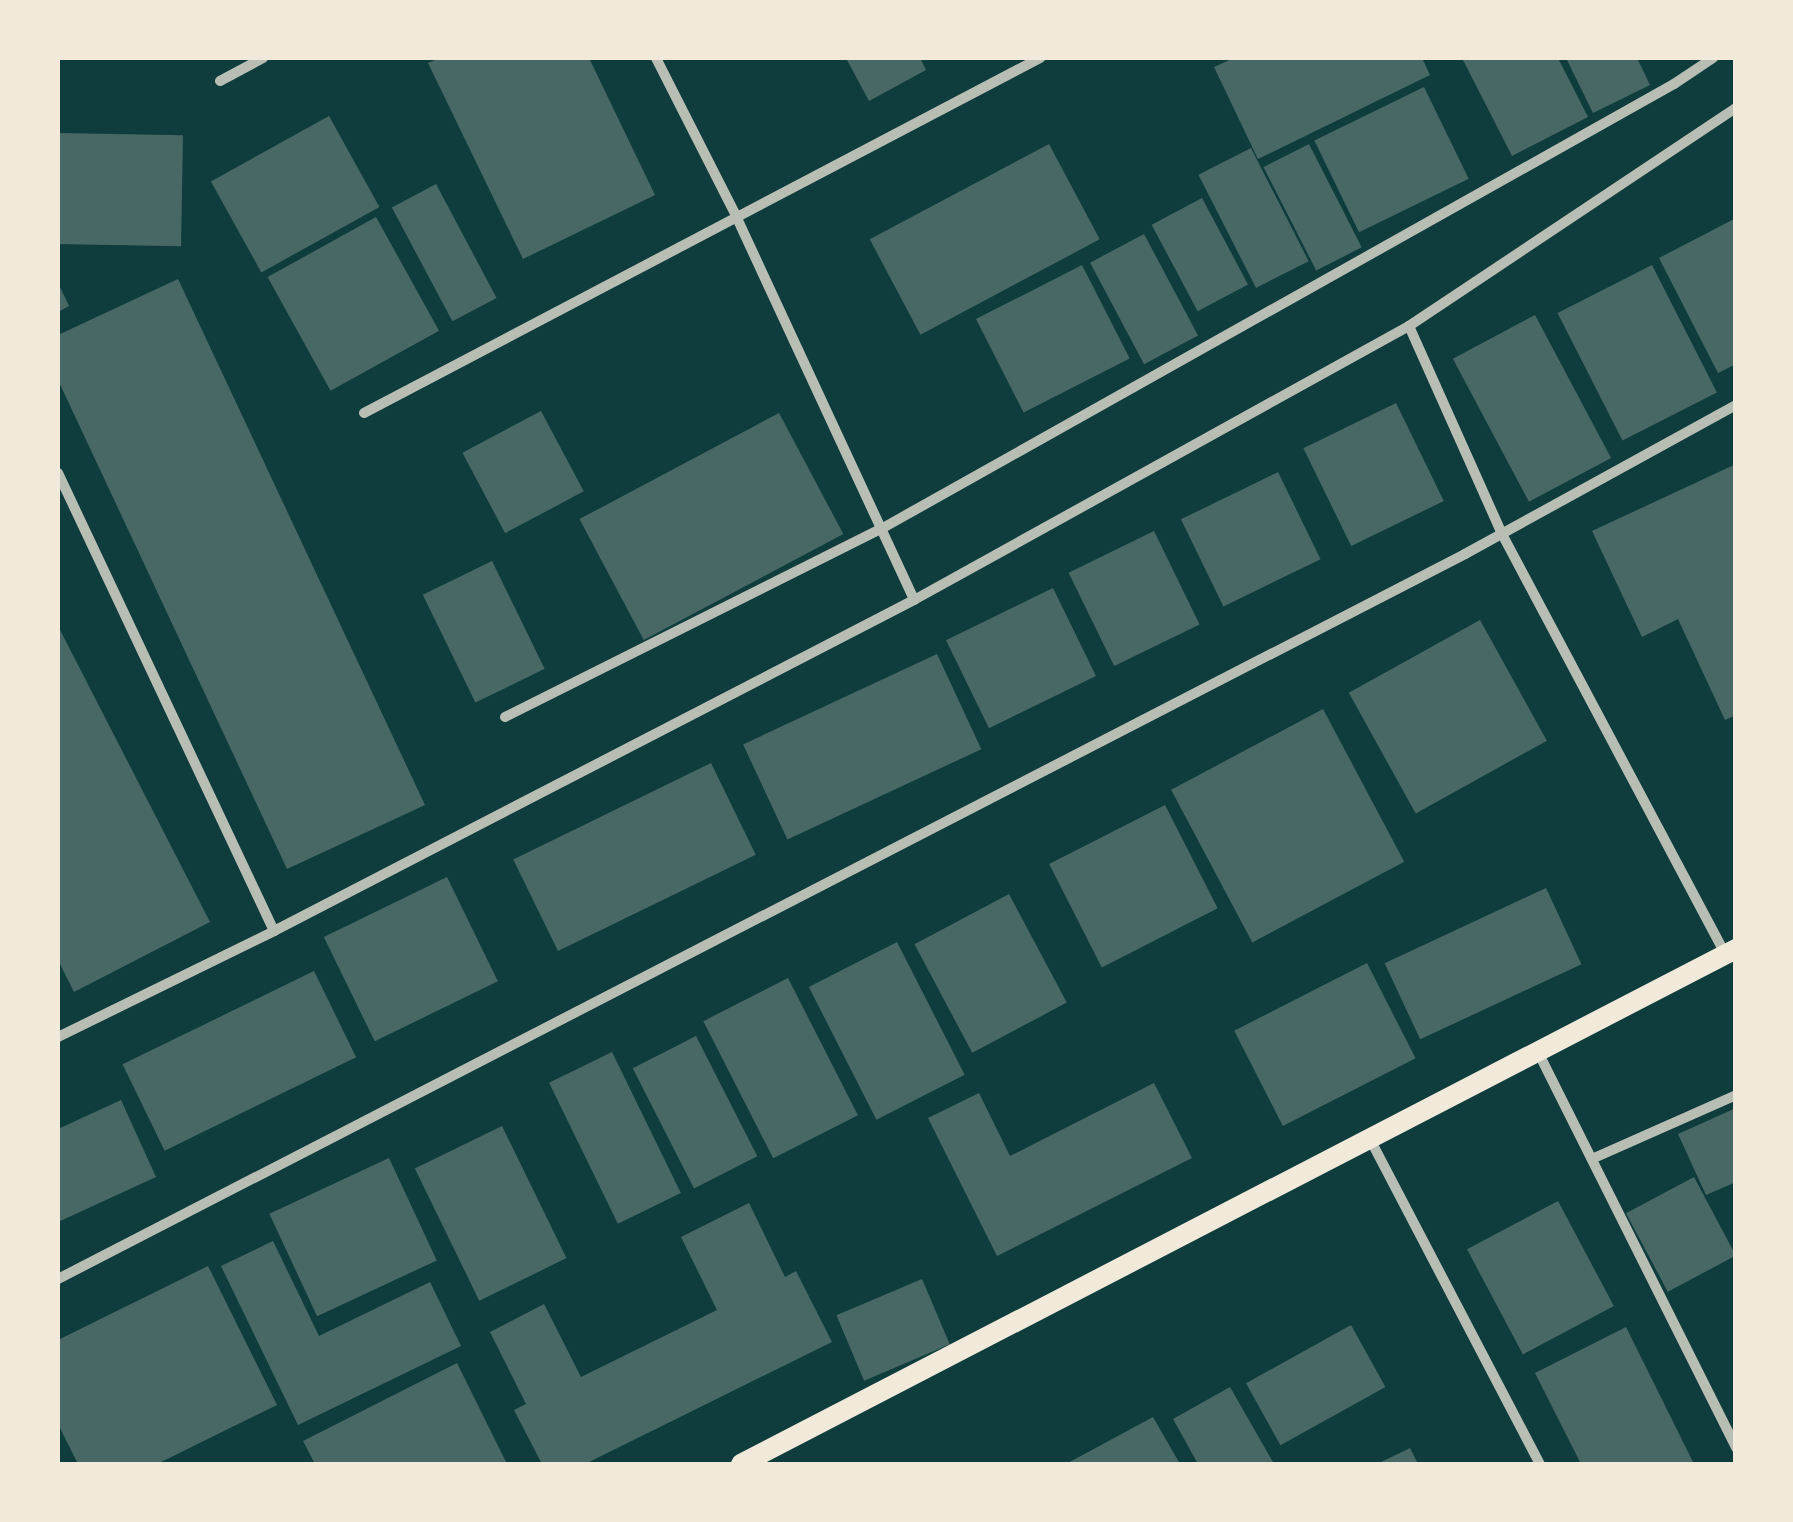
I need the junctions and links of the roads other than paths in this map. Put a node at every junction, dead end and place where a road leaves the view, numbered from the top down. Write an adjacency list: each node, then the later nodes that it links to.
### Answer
1 (263, 58): 5 (street)
2 (656, 58): 7 (street)
3 (1040, 58): 7 (street)
4 (1713, 58): 12 (street)
5 (220, 80)
6 (1736, 108): 8 (street)
7 (736, 216): 10 (street); 12 (street)
8 (1408, 326): 13 (street); 14 (street)
9 (1736, 405): 13 (street)
10 (364, 414)
11 (58, 473): 16 (street)
12 (881, 529): 14 (street); 15 (street)
13 (1502, 534): 17 (street); 23 (street)
14 (914, 600): 16 (street)
15 (505, 716)
16 (274, 930): 18 (street)
17 (1730, 952): 19 (main road)
18 (58, 1037)
19 (1539, 1054): 21 (main road); 22 (street)
20 (1736, 1095): 22 (street)
21 (1371, 1141): 25 (main road); 26 (street)
22 (1594, 1158): 24 (street)
23 (58, 1279)
24 (1736, 1448)
25 (742, 1464)
26 (1540, 1464)

